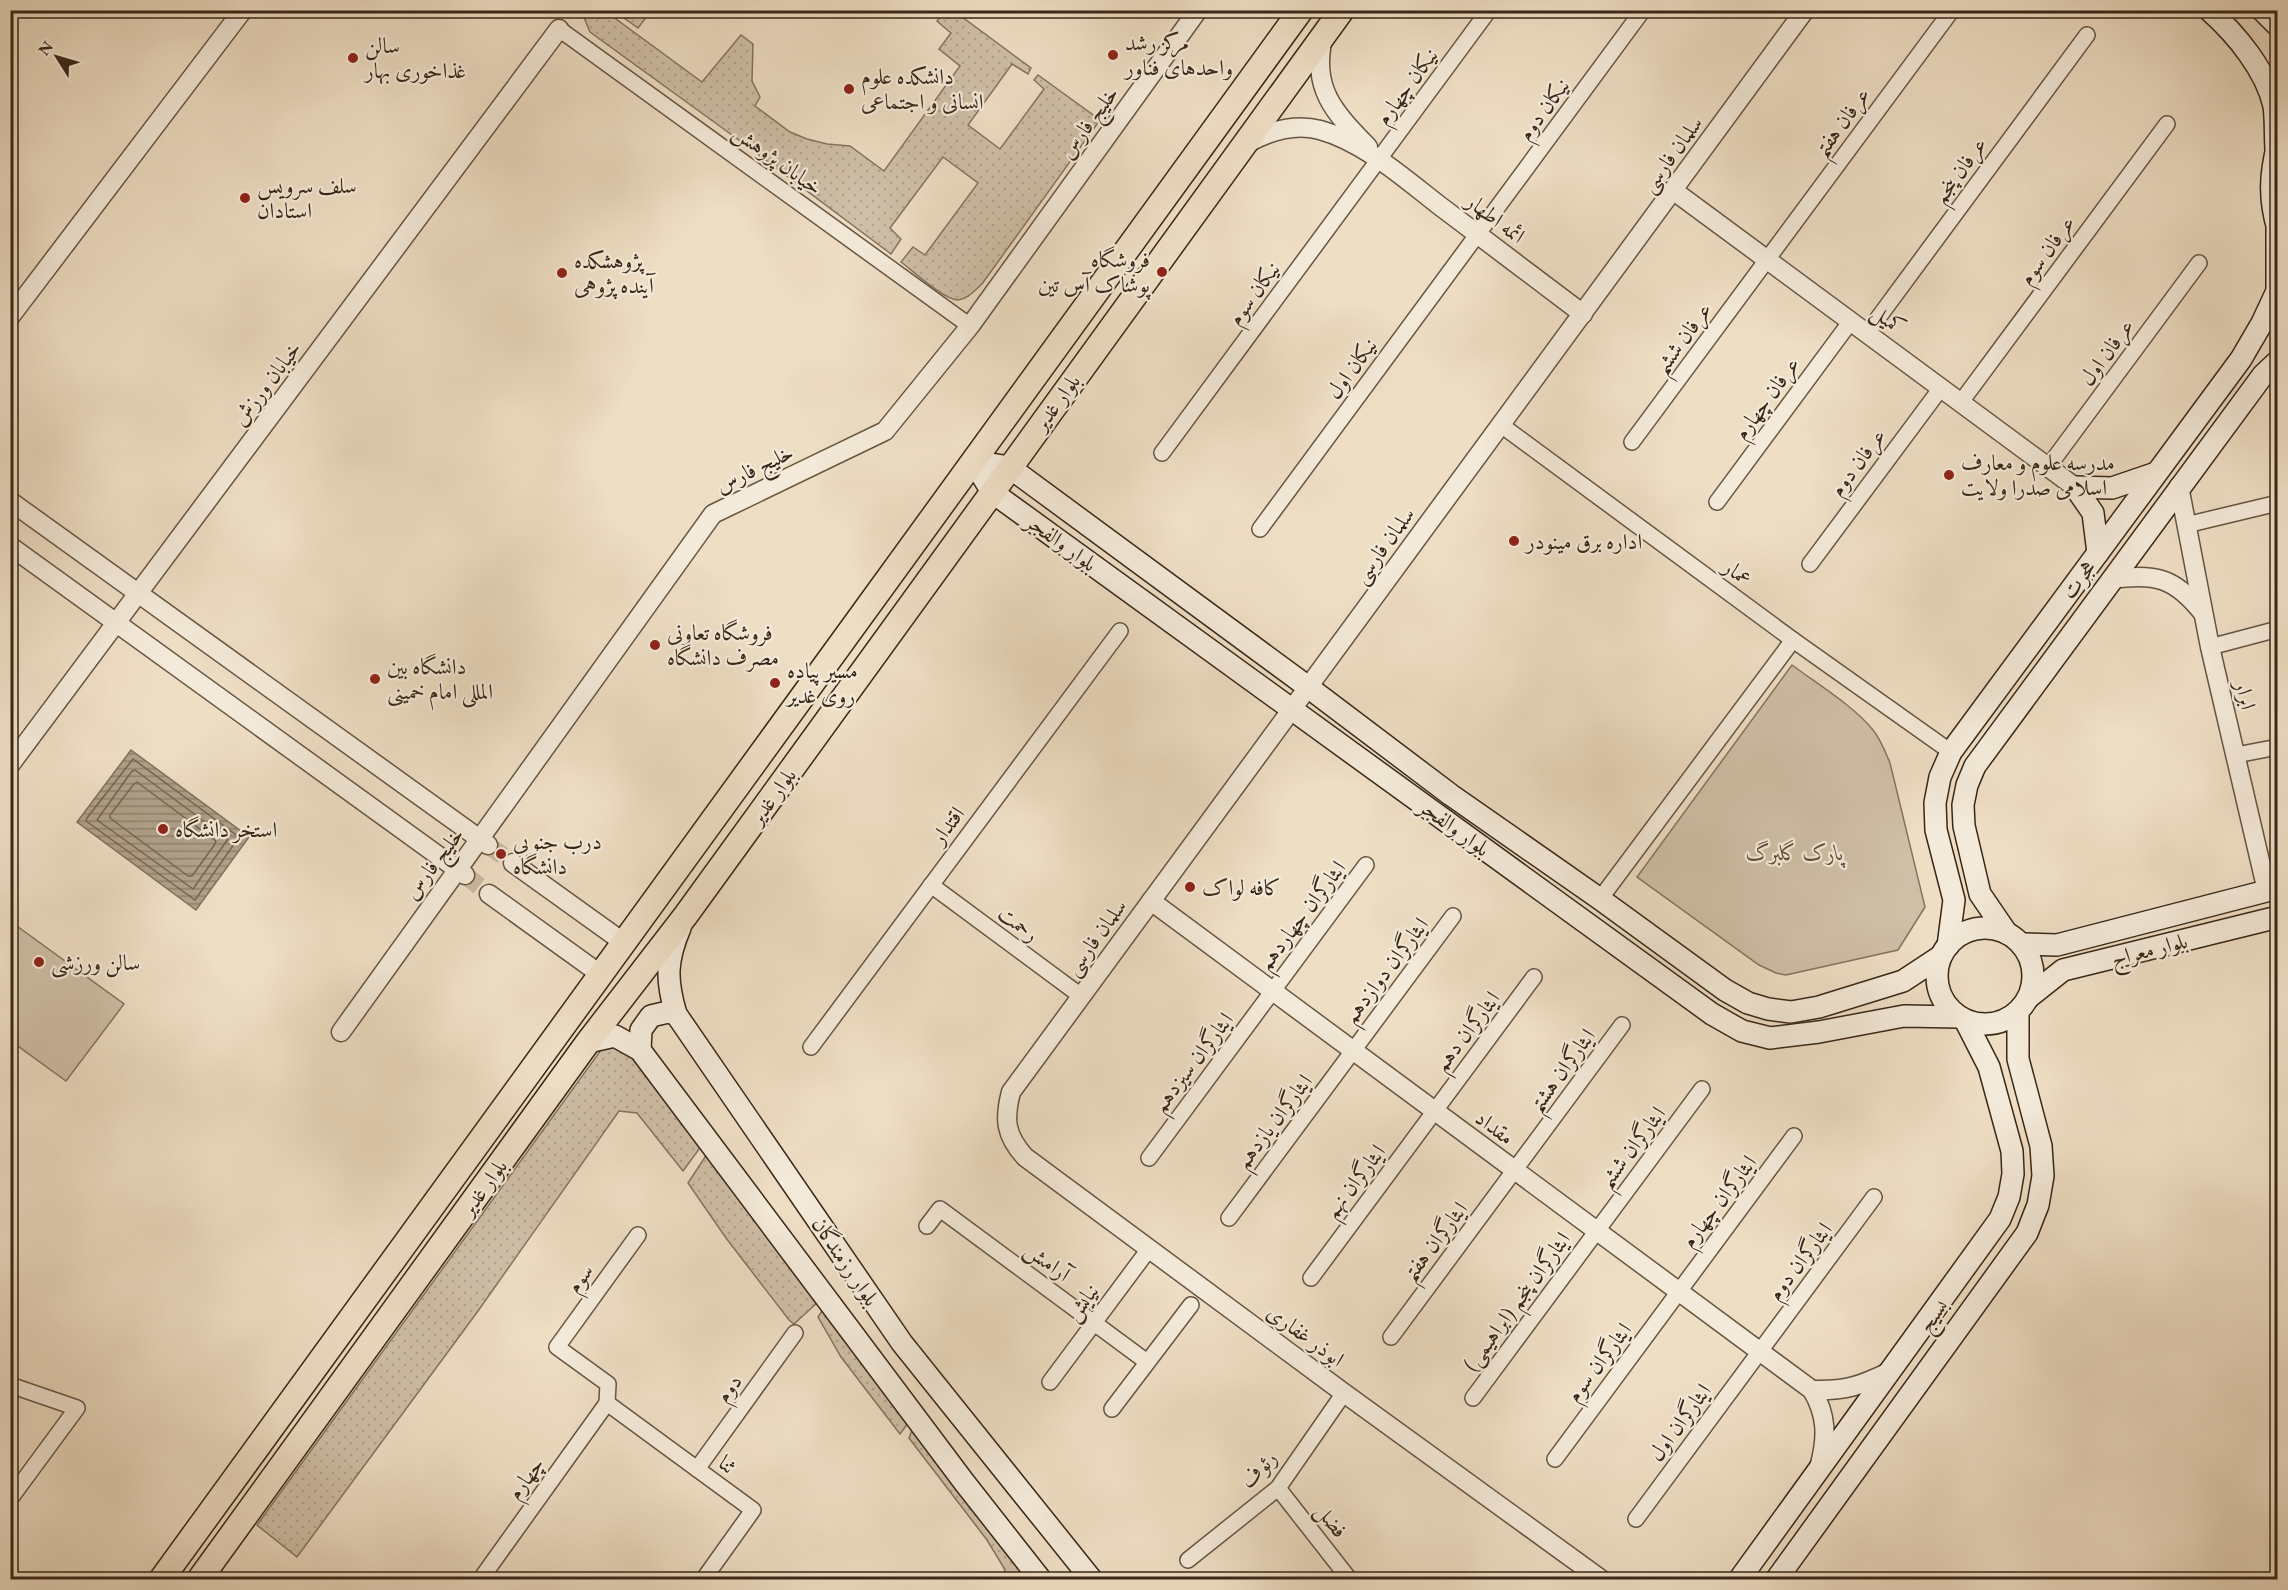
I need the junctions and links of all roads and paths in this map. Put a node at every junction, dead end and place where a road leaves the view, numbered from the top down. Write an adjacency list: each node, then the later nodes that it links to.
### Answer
1 (243, 10): 25 (street)
2 (1198, 10): 27 (street, خلیج فارس)
3 (1301, 10): 35 (main road, بلوار غدیر)
4 (1342, 10): 13 (main road, بلوار غدیر)
5 (1489, 10): 18 (street, نیکان چهارم)
6 (1644, 10): 21 (street, نیکان دوم)
7 (1805, 10): 19 (street, سلمان فارسی)
8 (1952, 10): 22 (street, عرفان هفتم)
9 (2209, 10): 17 (main road, هجرت)
10 (2262, 10): 11 (main road)
11 (2277, 26)
12 (559, 29): 27 (street, خیابان پژوهش); 51 (street, خیابان ورزش)
13 (1324, 34): 16 (main road, بلوار غدیر); 18 (street, ائمه اطهار)
14 (2087, 35): 28 (street, عرفان پنجم)
15 (2167, 124): 31 (street, عرفان سوم)
16 (1243, 146): 18 (street, ائمه اطهار); 36 (main road, بلوار غدیر)
17 (2277, 146): 20 (main road, هجرت)
18 (1379, 159): 21 (street, ائمه اطهار); 34 (street, نیکان سوم)
19 (1674, 191): 22 (street, کمیل); 24 (street, سلمان فارسی)
20 (2277, 229): 38 (main road, هجرت)
21 (1478, 234): 24 (street, ائمه اطهار); 46 (street, نیکان اول)
22 (1767, 260): 26 (street, کمیل); 33 (street, عرفان ششم)
23 (2199, 263): 37 (street, عرفان اول)
24 (1583, 314): 32 (street, سلمان فارسی)
25 (10, 317)
26 (1851, 321): 28 (street, کمیل); 43 (street, عرفان چهارم)
27 (970, 326): 65 (street, خلیج فارس)
28 (1867, 333): 30 (street, کمیل)
29 (2277, 360): 40 (main road, هجرت)
30 (1941, 388): 31 (street, کمیل); 49 (street, عرفان دوم)
31 (1961, 402): 37 (street, کمیل)
32 (1502, 425): 56 (street, عمار); 58 (street, سلمان فارسی)
33 (1632, 442)
34 (1162, 453)
35 (973, 461): 36 (main road); 41 (main road); 78 (main road, بلوار غدیر)
36 (1009, 467): 41 (main road, بلوار غدیر); 58 (main road, بلوار والفجر)
37 (2048, 467): 39 (street, کمیل)
38 (2156, 473): 39 (main road); 48 (main road, هجرت)
39 (2075, 486): 48 (main road)
40 (2179, 486): 45 (street, ابرار); 50 (main road, هجرت)
41 (992, 492): 59 (main road, بلوار والفجر); 74 (main road, بلوار غدیر)
42 (10, 501): 51 (street)
43 (1717, 502)
44 (2277, 503): 45 (street)
45 (2186, 525): 52 (street, ابرار)
46 (1260, 529)
47 (10, 546): 53 (street)
48 (2098, 553): 61 (main road, هجرت)
49 (1810, 564)
50 (2113, 579): 52 (street); 64 (main road, هجرت)
51 (138, 593): 53 (street, خیابان ورزش); 65 (street)
52 (2205, 615): 57 (street, ابرار)
53 (117, 623): 63 (street, خیابان ورزش); 68 (street)
54 (2277, 629): 57 (street)
55 (1120, 631): 69 (street, اقتدار)
56 (1793, 640): 61 (street, عمار); 72 (street)
57 (2210, 647): 62 (street, ابرار)
58 (1308, 687): 59 (street, سلمان فارسی); 72 (main road, بلوار والفجر)
59 (1291, 708): 73 (street, سلمان فارسی); 86 (main road, بلوار والفجر)
60 (2277, 747): 62 (street)
61 (1951, 752): 64 (main road); 79 (main road, هجرت)
62 (2236, 755): 70 (street, ابرار)
63 (10, 765)
64 (1975, 766): 77 (main road, هجرت)
65 (484, 842): 68 (street, خلیج فارس)
66 (513, 863): 78 (street)
67 (1366, 865): 82 (street, ایثارگران چهاردهم)
68 (461, 873): 88 (street, خلیج فارس)
69 (931, 885): 83 (street, رحمت); 90 (street, اقتدار)
70 (2272, 889): 77 (main road, بلوار معراج)
71 (489, 894): 80 (street)
72 (1600, 899): 79 (main road, بلوار والفجر)
73 (1151, 901): 82 (street, مقداد); 83 (street, سلمان فارسی)
74 (686, 915): 85 (main road, بلوار رزمندگان); 89 (main road, بلوار غدیر)
75 (1453, 916): 92 (street, ایثارگران دوازدهم)
76 (2277, 921): 84 (main road, بلوار معراج)
77 (2014, 938): 79 (main road); 84 (main road)
78 (622, 942): 80 (main road, بلوار غدیر)
79 (1944, 951): 86 (main road)
80 (600, 974): 121 (main road, بلوار غدیر)
81 (1534, 976): 95 (street, ایثارگران دهم)
82 (1272, 992): 92 (street, مقداد); 97 (street, ایثارگران سیزدهم)
83 (1081, 996): 94 (street, سلمان فارسی)
84 (2024, 1005): 86 (main road); 139 (main road, بسیج)
85 (676, 1014): 91 (main road); 135 (main road, بلوار رزمندگان)
86 (1962, 1019): 113 (main road, بسیج)
87 (1622, 1025): 98 (street, ایثارگران هشتم)
88 (341, 1032)
89 (588, 1042): 91 (main road, بلوار رزمندگان); 122 (main road, بلوار غدیر)
90 (811, 1047)
91 (640, 1050): 134 (main road, بلوار رزمندگان)
92 (1353, 1051): 95 (street, مقداد); 100 (street, ایثارگران یازدهم)
93 (1702, 1089): 102 (street, ایثارگران ششم)
94 (1006, 1111): 104 (street, ابوذر غفاری)
95 (1434, 1112): 98 (street, مقداد); 105 (street, ایثارگران نهم)
96 (1794, 1136): 106 (street, ایثارگران چهارم)
97 (1149, 1158)
98 (1514, 1171): 102 (street, مقداد); 110 (street, ایثارگران هفتم)
99 (1874, 1197): 111 (street, ایثارگران دوم)
100 (1229, 1218)
101 (927, 1226): 108 (street, آرامش)
102 (1596, 1231): 106 (street, مقداد); 118 (street, ایثارگران پنجم (ابراهیمی))
103 (638, 1235): 119 (street, سوم)
104 (1149, 1249): 108 (street, نیایش); 117 (street, ابوذر غفاری)
105 (1311, 1278)
106 (1678, 1292): 111 (street, مقداد); 123 (street, ایثارگران سوم)
107 (1191, 1305): 112 (street)
108 (1094, 1323): 112 (street, آرامش); 114 (street, نیایش)
109 (795, 1333): 124 (street, دوم)
110 (1391, 1337)
111 (1759, 1352): 116 (street, مقداد); 128 (street, ایثارگران اول)
112 (1147, 1362): 120 (street)
113 (1891, 1371): 116 (street); 125 (main road, بسیج)
114 (1050, 1382)
115 (10, 1385): 127 (street)
116 (1812, 1390): 125 (street)
117 (1344, 1393): 126 (street, رئوف); 137 (street, ابوذر غفاری)
118 (1473, 1398)
119 (607, 1403): 124 (street, ثنا); 132 (street, چهارم)
120 (1112, 1409)
121 (277, 1420): 122 (main road); 130 (main road, بلوار غدیر)
122 (302, 1438): 131 (main road, بلوار غدیر)
123 (1554, 1459)
124 (697, 1469): 133 (street, ثنا)
125 (1818, 1472): 138 (main road, بسیج)
126 (1278, 1488): 129 (street, رئوف); 136 (street, فضل)
127 (10, 1499)
128 (1636, 1519)
129 (1188, 1560)
130 (161, 1580)
131 (199, 1580)
132 (480, 1580)
133 (703, 1580)
134 (1041, 1580)
135 (1092, 1580)
136 (1350, 1580)
137 (1602, 1580)
138 (1739, 1580)
139 (1776, 1580)

